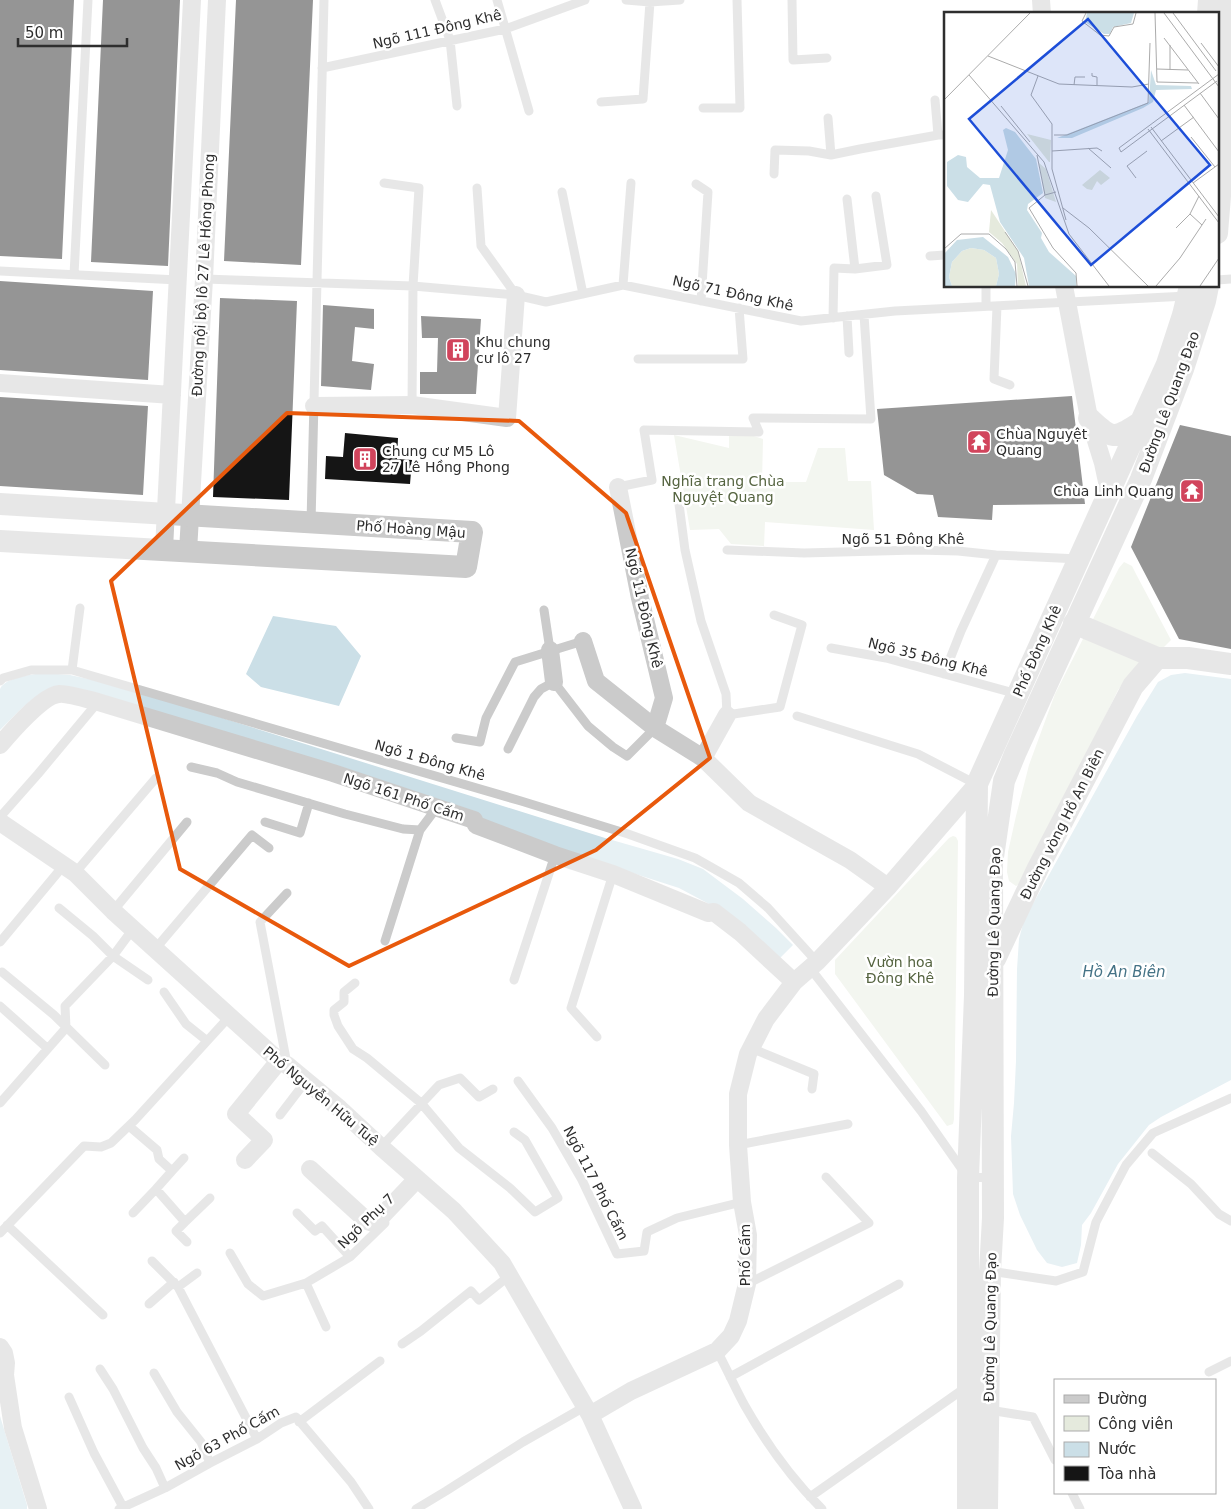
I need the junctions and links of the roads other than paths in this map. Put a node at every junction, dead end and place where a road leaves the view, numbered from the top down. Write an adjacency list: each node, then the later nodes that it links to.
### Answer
1 (88, 0): 41 (lane)
2 (192, 0): 44 (street)
3 (218, 0): 42 (street, Đường nội bộ lô 27 Lê Hồng Phong)
4 (324, 0): 17 (lane)
5 (435, 0): 15 (lane)
6 (497, 0): 14 (lane)
7 (585, 0): 14 (lane, Ngõ 111 Đông Khê)
8 (626, 0): 13 (lane)
9 (680, 0): 13 (lane)
10 (737, 0): 22 (lane)
11 (792, 0): 16 (lane)
12 (1227, 0): 18 (street)
13 (650, 2): 20 (lane)
14 (505, 29): 15 (lane, Ngõ 111 Đông Khê); 23 (lane)
15 (450, 40): 17 (lane, Ngõ 111 Đông Khê); 21 (lane)
16 (827, 58)
17 (322, 68): 46 (lane)
18 (1228, 80): 26 (street)
19 (935, 100): 25 (lane)
20 (601, 102)
21 (457, 106)
22 (703, 108)
23 (529, 111)
24 (828, 118): 27 (lane)
25 (941, 135): 27 (lane)
26 (1227, 150): 36 (street)
27 (831, 155): 28 (lane)
28 (774, 174)
29 (384, 183): 47 (lane)
30 (631, 183): 48 (lane)
31 (696, 184): 55 (lane)
32 (477, 188): 53 (lane)
33 (562, 192): 52 (lane)
34 (876, 196): 39 (lane)
35 (848, 199): 39 (lane)
36 (1220, 235)
37 (944, 255): 38 (lane)
38 (930, 256)
39 (855, 269): 61 (lane)
40 (0, 271): 41 (lane)
41 (74, 275): 44 (lane)
42 (204, 279): 46 (lane, Ngõ 71 Đông Khê); 77 (street, Đường nội bộ lô 27 Lê Hồng Phong)
43 (1231, 279): 45 (lane)
44 (178, 280): 66 (street)
45 (1218, 280)
46 (317, 282): 47 (lane, Ngõ 71 Đông Khê); 67 (lane)
47 (413, 286): 53 (lane, Ngõ 71 Đông Khê); 68 (lane)
48 (624, 286): 52 (lane, Ngõ 71 Đông Khê); 55 (lane, Ngõ 71 Đông Khê)
49 (986, 288): 56 (lane)
50 (1208, 288): 73 (street, Đường Lê Quang Đạo)
51 (1189, 291): 54 (lane, Ngõ 71 Đông Khê); 70 (street, Đường Lê Quang Đạo)
52 (583, 294): 53 (lane, Ngõ 71 Đông Khê)
53 (516, 295): 68 (street)
54 (1065, 295): 57 (lane, Ngõ 71 Đông Khê); 69 (street)
55 (701, 301): 58 (lane, Ngõ 71 Đông Khê)
56 (986, 306): 57 (lane, Ngõ 71 Đông Khê); 59 (lane, Ngõ 71 Đông Khê)
57 (997, 306): 65 (lane)
58 (739, 308): 61 (lane, Ngõ 71 Đông Khê); 63 (lane)
59 (864, 314): 60 (lane, Ngõ 71 Đông Khê); 71 (lane)
60 (847, 316): 61 (lane, Ngõ 71 Đông Khê); 62 (lane)
61 (834, 318)
62 (849, 353)
63 (638, 359)
64 (0, 383): 66 (street)
65 (1010, 385)
66 (172, 395): 76 (street)
67 (314, 406): 68 (street); 78 (lane)
68 (412, 406)
69 (1089, 418): 70 (street); 72 (street)
70 (1141, 422): 72 (street, Đường Lê Quang Đạo)
71 (618, 487): 103 (street, Ngõ 11 Đông Khê)
72 (1109, 490): 73 (street); 85 (street, Phố Đông Khê)
73 (1131, 502): 89 (street, Đường Lê Quang Đạo)
74 (0, 504): 76 (street, Phố Hoàng Mậu)
75 (679, 504): 101 (lane)
76 (166, 514): 77 (street, Phố Hoàng Mậu); 80 (street)
77 (190, 515): 78 (street, Phố Hoàng Mậu); 82 (street, Đường nội bộ lô 27 Lê Hồng Phong)
78 (310, 522): 84 (street); 84 (street, Phố Hoàng Mậu)
79 (0, 541): 80 (street, Phố Hoàng Mậu)
80 (164, 549): 82 (street, Phố Hoàng Mậu)
81 (727, 550): 83 (lane, Ngõ 51 Đông Khê)
82 (188, 551): 84 (street, Phố Hoàng Mậu)
83 (996, 555): 85 (lane, Ngõ 51 Đông Khê); 96 (lane)
84 (310, 558)
85 (1079, 559): 99 (street, Phố Đông Khê)
86 (80, 608): 95 (lane)
87 (544, 610): 92 (lane)
88 (774, 615): 101 (lane)
89 (1074, 623): 93 (street); 110 (street, Đường Lê Quang Đạo)
90 (583, 641): 92 (lane); 103 (street)
91 (831, 648): 96 (lane, Ngõ 35 Đông Khê)
92 (550, 650): 98 (street); 104 (lane)
93 (1158, 658): 94 (street); 133 (street, Đường vòng Hồ An Biên)
94 (1231, 664)
95 (72, 670): 97 (lane, Ngõ 1 Đông Khê); 134 (lane, Ngõ 1 Đông Khê)
96 (944, 674): 99 (lane, Ngõ 35 Đông Khê)
97 (0, 681)
98 (554, 682): 103 (lane); 106 (lane)
99 (1017, 694): 111 (street, Phố Đông Khê)
100 (98, 702): 105 (street, Ngõ 161 Phố Cấm); 113 (street, Ngõ 161 Phố Cấm); 114 (lane)
101 (727, 715): 107 (street)
102 (797, 716): 111 (lane)
103 (655, 728): 107 (street)
104 (456, 738)
105 (0, 745)
106 (508, 750)
107 (703, 758): 124 (street)
108 (191, 767): 112 (lane)
109 (156, 778): 122 (lane)
110 (1004, 781): 111 (street); 133 (street, Đường Lê Quang Đạo)
111 (976, 784): 124 (street, Phố Đông Khê); 141 (street, Đường Lê Quang Đạo)
112 (309, 803): 117 (lane); 118 (lane)
113 (429, 806): 118 (lane); 119 (street, Ngõ 161 Phố Cấm)
114 (0, 817)
115 (0, 822): 122 (street, Phố Nguyễn Hữu Tuệ)
116 (187, 822): 127 (lane)
117 (265, 822)
118 (420, 830): 129 (lane)
119 (529, 840): 121 (street); 123 (street)
120 (269, 848): 131 (lane)
121 (555, 855): 123 (street); 137 (lane)
122 (70, 869): 127 (street, Phố Nguyễn Hữu Tuệ); 130 (lane)
123 (614, 869): 138 (street); 145 (lane)
124 (888, 887): 134 (street, Phố Đông Khê)
125 (286, 893): 149 (lane)
126 (59, 908): 132 (lane)
127 (113, 911): 128 (street, Phố Nguyễn Hữu Tuệ)
128 (133, 929): 131 (street, Phố Nguyễn Hữu Tuệ); 132 (lane)
129 (385, 941)
130 (0, 942)
131 (156, 948): 143 (street, Phố Nguyễn Hữu Tuệ)
132 (113, 956): 136 (lane); 144 (lane)
133 (993, 963): 141 (street, Đường vòng Hồ An Biên); 170 (street, Đường Lê Quang Đạo)
134 (814, 965): 138 (street, Phố Cấm); 171 (lane, Ngõ 1 Đông Khê)
135 (2, 972): 144 (lane)
136 (148, 980)
137 (514, 980)
138 (794, 982): 148 (street, Phố Cấm)
139 (355, 983): 157 (lane)
140 (164, 992): 146 (lane)
141 (975, 995): 171 (street, Đường Lê Quang Đạo)
142 (0, 1006): 147 (lane)
143 (229, 1017): 146 (lane); 149 (street, Phố Nguyễn Hữu Tuệ)
144 (66, 1028): 147 (lane); 150 (lane)
145 (597, 1037)
146 (206, 1040): 160 (lane)
147 (47, 1048): 156 (lane)
148 (752, 1048): 154 (lane); 162 (street, Phố Cấm)
149 (283, 1063): 151 (street, Phố Nguyễn Hữu Tuệ); 166 (street)
150 (105, 1065)
151 (306, 1081): 158 (lane); 163 (street, Phố Nguyễn Hữu Tuệ)
152 (518, 1081): 175 (lane, Ngõ 117 Phố Cấm)
153 (493, 1089): 157 (lane)
154 (812, 1089)
155 (1231, 1098): 186 (lane)
156 (0, 1103)
157 (421, 1103): 161 (lane); 163 (lane)
158 (280, 1116)
159 (848, 1124): 162 (lane)
160 (129, 1126): 168 (lane); 180 (lane)
161 (514, 1132)
162 (738, 1145): 175 (street, Phố Cấm)
163 (381, 1147): 172 (street, Phố Nguyễn Hữu Tuệ)
164 (1152, 1153): 178 (lane)
165 (184, 1158): 168 (lane)
166 (246, 1160)
167 (310, 1169): 172 (street)
168 (172, 1171): 173 (lane)
169 (826, 1177): 190 (lane)
170 (993, 1177): 171 (lane); 186 (street, Đường Lê Quang Đạo)
171 (968, 1178): 205 (street, Đường Lê Quang Đạo)
172 (420, 1181): 184 (lane, Ngõ Phụ 7); 188 (street, Phố Nguyễn Hữu Tuệ)
173 (156, 1189): 176 (lane); 179 (lane)
174 (210, 1198): 179 (lane)
175 (742, 1202): 190 (street, Phố Cấm)
176 (133, 1213)
177 (298, 1213): 184 (lane)
178 (1231, 1221)
179 (185, 1222): 182 (lane)
180 (7, 1225): 181 (lane); 194 (lane)
181 (0, 1233)
182 (187, 1242)
183 (230, 1253): 189 (lane, Ngõ Phụ 7)
184 (350, 1257): 189 (lane, Ngõ Phụ 7)
185 (152, 1261): 192 (lane)
186 (990, 1271): 207 (street, Đường Lê Quang Đạo)
187 (197, 1273): 192 (lane)
188 (509, 1276): 196 (lane); 208 (street, Phố Nguyễn Hữu Tuệ)
189 (306, 1283): 195 (lane)
190 (746, 1284): 198 (street, Phố Cấm)
191 (899, 1284): 204 (lane)
192 (176, 1285): 193 (lane); 210 (lane)
193 (149, 1304)
194 (103, 1315)
195 (326, 1327)
196 (402, 1344)
197 (0, 1348): 217 (street)
198 (718, 1350): 204 (lane); 208 (street, Phố Cấm)
199 (380, 1361): 209 (lane)
200 (1231, 1361): 202 (lane)
201 (100, 1369): 213 (lane)
202 (1209, 1372)
203 (154, 1373): 212 (lane)
204 (730, 1377): 215 (lane)
205 (968, 1386): 215 (lane); 222 (street, Đường Lê Quang Đạo)
206 (69, 1397): 216 (lane)
207 (989, 1410): 211 (lane); 223 (street, Đường Lê Quang Đạo)
208 (588, 1411): 219 (lane); 220 (street)
209 (300, 1422): 210 (lane, Ngõ 63 Phố Cấm); 218 (lane, Ngõ 63 Phố Cấm)
210 (257, 1439): 212 (lane, Ngõ 63 Phố Cấm)
211 (1054, 1458)
212 (210, 1463): 213 (lane, Ngõ 63 Phố Cấm)
213 (166, 1488): 216 (lane, Ngõ 63 Phố Cấm)
214 (1072, 1494): 224 (lane)
215 (810, 1497): 221 (lane)
216 (121, 1508)
217 (38, 1509)
218 (369, 1509)
219 (416, 1509)
220 (633, 1509)
221 (822, 1509)
222 (968, 1509)
223 (988, 1509)
224 (1080, 1509)

